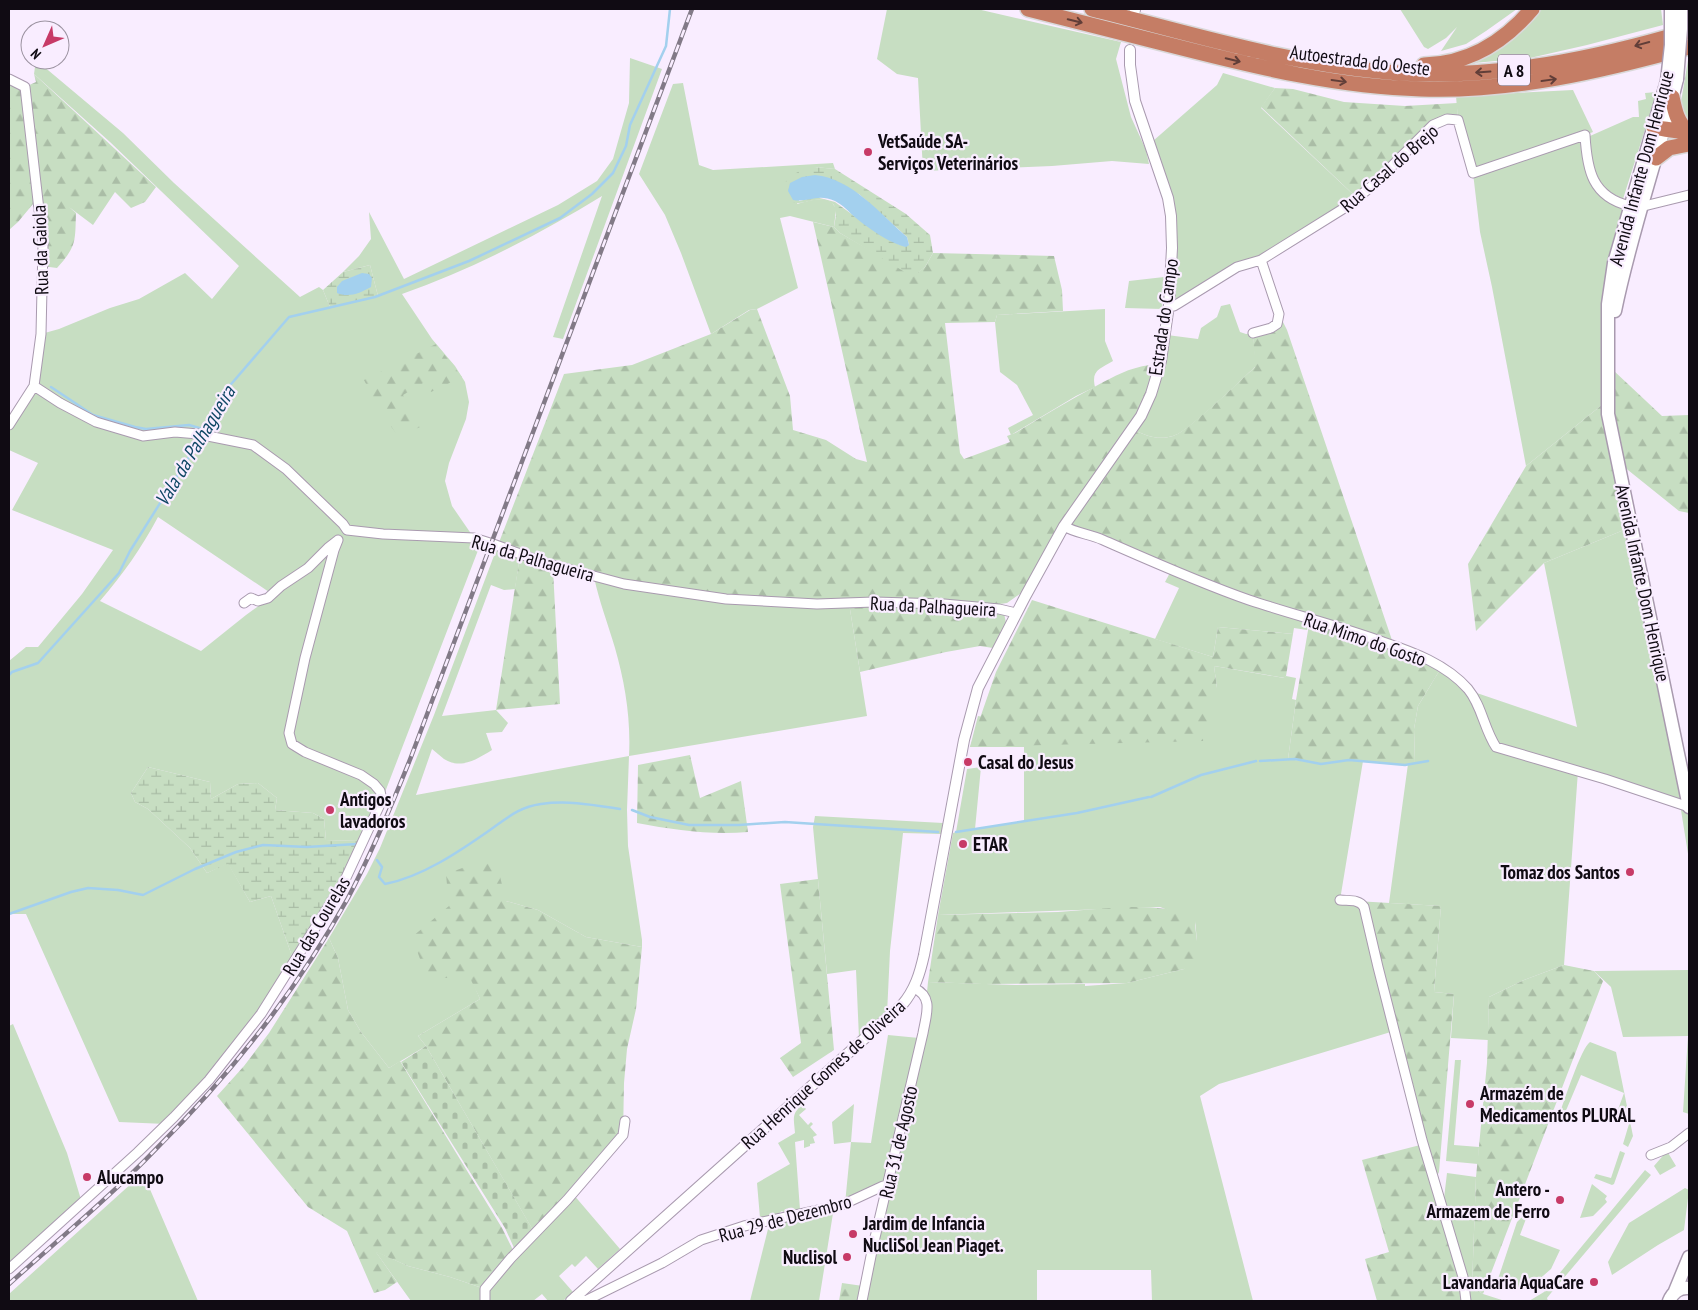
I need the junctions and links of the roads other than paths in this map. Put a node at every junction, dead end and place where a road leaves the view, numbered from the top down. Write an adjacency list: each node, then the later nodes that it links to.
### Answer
1 (1028, 9): 11 (highway, Autoestrada do Oeste / A 8, one-way to 11)
2 (1092, 9): 10 (highway, Autoestrada do Oeste / A 8)
3 (1532, 9): 10 (highway)
4 (1671, 9): 13 (main road, Avenida Infante Dom Henrique, bridge)
5 (1681, 9): 13 (main road, Avenida Infante Dom Henrique, bridge)
6 (1689, 31): 10 (highway, Autoestrada do Oeste / A 8, one-way to 10)
7 (1689, 47): 11 (highway, Autoestrada do Oeste / A 8)
8 (1130, 50): 21 (street, Estrada do Campo)
9 (1689, 54): 11 (highway)
10 (1335, 66)
11 (1619, 66)
12 (9, 79): 23 (street, Rua da Gaiola)
13 (1672, 80): 14 (main road, Avenida Infante Dom Henrique); 15 (main road, Avenida Infante Dom Henrique)
14 (1672, 97): 15 (main road, Avenida Infante Dom Henrique); 16 (highway)
15 (1659, 128): 16 (highway); 17 (main road, Avenida Infante Dom Henrique); 19 (main road, Avenida Infante Dom Henrique)
16 (1689, 138): 17 (highway)
17 (1656, 158): 19 (main road, Avenida Infante Dom Henrique)
18 (1689, 194): 19 (street)
19 (1635, 206): 20 (street, Rua Casal do Brejo); 31 (main road, Avenida Infante Dom Henrique)
20 (1261, 260): 21 (street, Rua Casal do Brejo); 22 (street)
21 (1169, 305): 25 (street, Estrada do Campo)
22 (1253, 333)
23 (34, 386): 24 (street, Rua da Gaiola); 26 (street)
24 (9, 425)
25 (1064, 526): 28 (street, Estrada do Campo); 31 (street, Rua Mimo do Gosto)
26 (347, 530): 27 (street); 30 (street, Rua da Palhagueira)
27 (338, 540): 29 (street); 39 (street, Rua das Courelas)
28 (1045, 558): 30 (street, Rua Henrique Gomes de Oliveira)
29 (244, 603)
30 (1016, 613): 33 (street, Rua Henrique Gomes de Oliveira)
31 (1689, 807)
32 (1340, 900): 45 (street)
33 (914, 988): 37 (street, Rua 31 de Agosto); 42 (street, Rua Henrique Gomes de Oliveira)
34 (625, 1121): 43 (street)
35 (1689, 1133): 36 (street)
36 (1651, 1155)
37 (888, 1186): 42 (street, Rua 29 de Dezembro); 44 (street, Rua 31 de Agosto)
38 (1689, 1257): 41 (main road)
39 (9, 1269)
40 (1689, 1288): 41 (main road)
41 (1670, 1298)
42 (573, 1299)
43 (485, 1301)
44 (862, 1301)
45 (1466, 1301)

